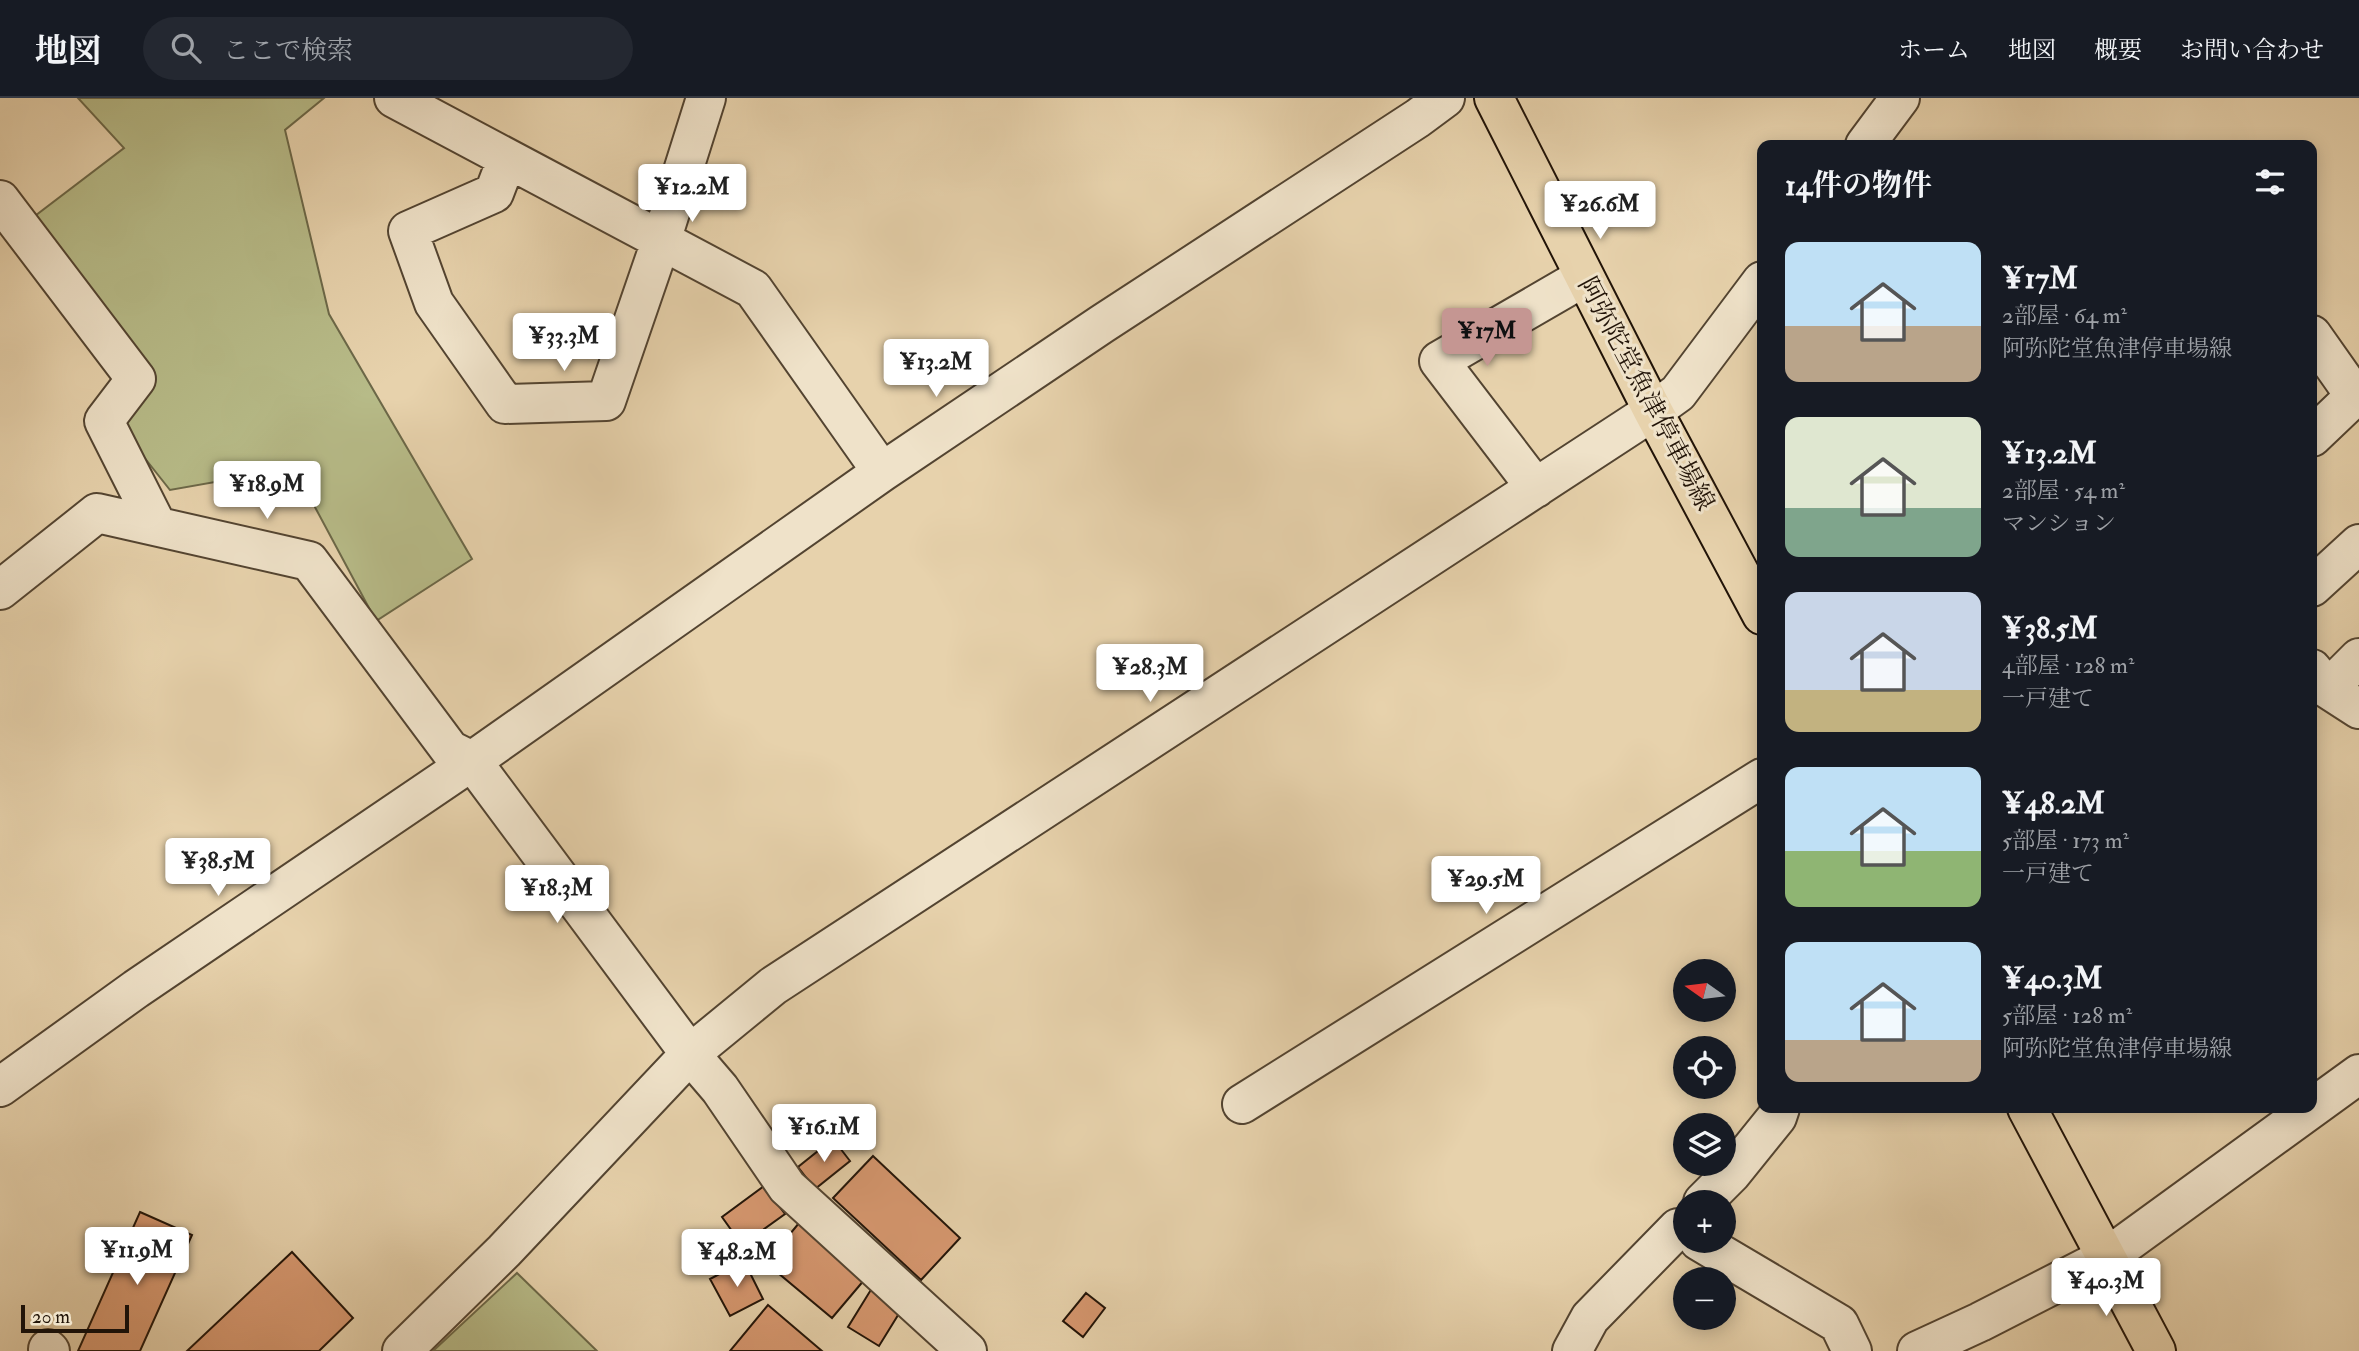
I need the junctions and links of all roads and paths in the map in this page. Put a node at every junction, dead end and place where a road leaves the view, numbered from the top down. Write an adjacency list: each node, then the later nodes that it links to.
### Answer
1 (394, 98): 7 (street)
2 (706, 98): 9 (street)
3 (1444, 98): 16 (street)
4 (1494, 98): 10 (main road, 阿弥陀堂魚津停車場線)
5 (1900, 98): 6 (street)
6 (1869, 140)
7 (507, 159): 9 (street); 9 (street)
8 (0, 200): 18 (street)
9 (661, 241): 16 (street)
10 (1584, 276): 14 (main road, 阿弥陀堂魚津停車場線); 17 (street)
11 (1757, 288): 14 (street)
12 (2317, 342): 13 (street)
13 (2357, 399): 15 (street)
14 (1653, 411): 17 (street); 22 (main road, 阿弥陀堂魚津停車場線)
15 (2317, 433)
16 (882, 472): 25 (street)
17 (1536, 488): 27 (street)
18 (157, 526): 21 (street); 25 (street)
19 (2359, 544): 20 (street)
20 (2317, 582)
21 (0, 590)
22 (1757, 606)
23 (2359, 658): 24 (street)
24 (2333, 689)
25 (472, 761): 27 (street); 29 (street)
26 (1757, 781): 30 (street)
27 (690, 1054): 39 (street); 40 (street)
28 (2355, 1085): 31 (street)
29 (0, 1087)
30 (1242, 1104)
31 (2317, 1111)
32 (1778, 1113): 35 (street)
33 (2030, 1113): 38 (main road)
34 (2315, 1113): 38 (street)
35 (1718, 1190)
36 (1673, 1241): 41 (street)
37 (1732, 1253): 42 (street)
38 (2107, 1257): 43 (street); 44 (main road)
39 (402, 1351)
40 (967, 1351)
41 (1572, 1351)
42 (1852, 1351)
43 (1917, 1351)
44 (2157, 1351)

